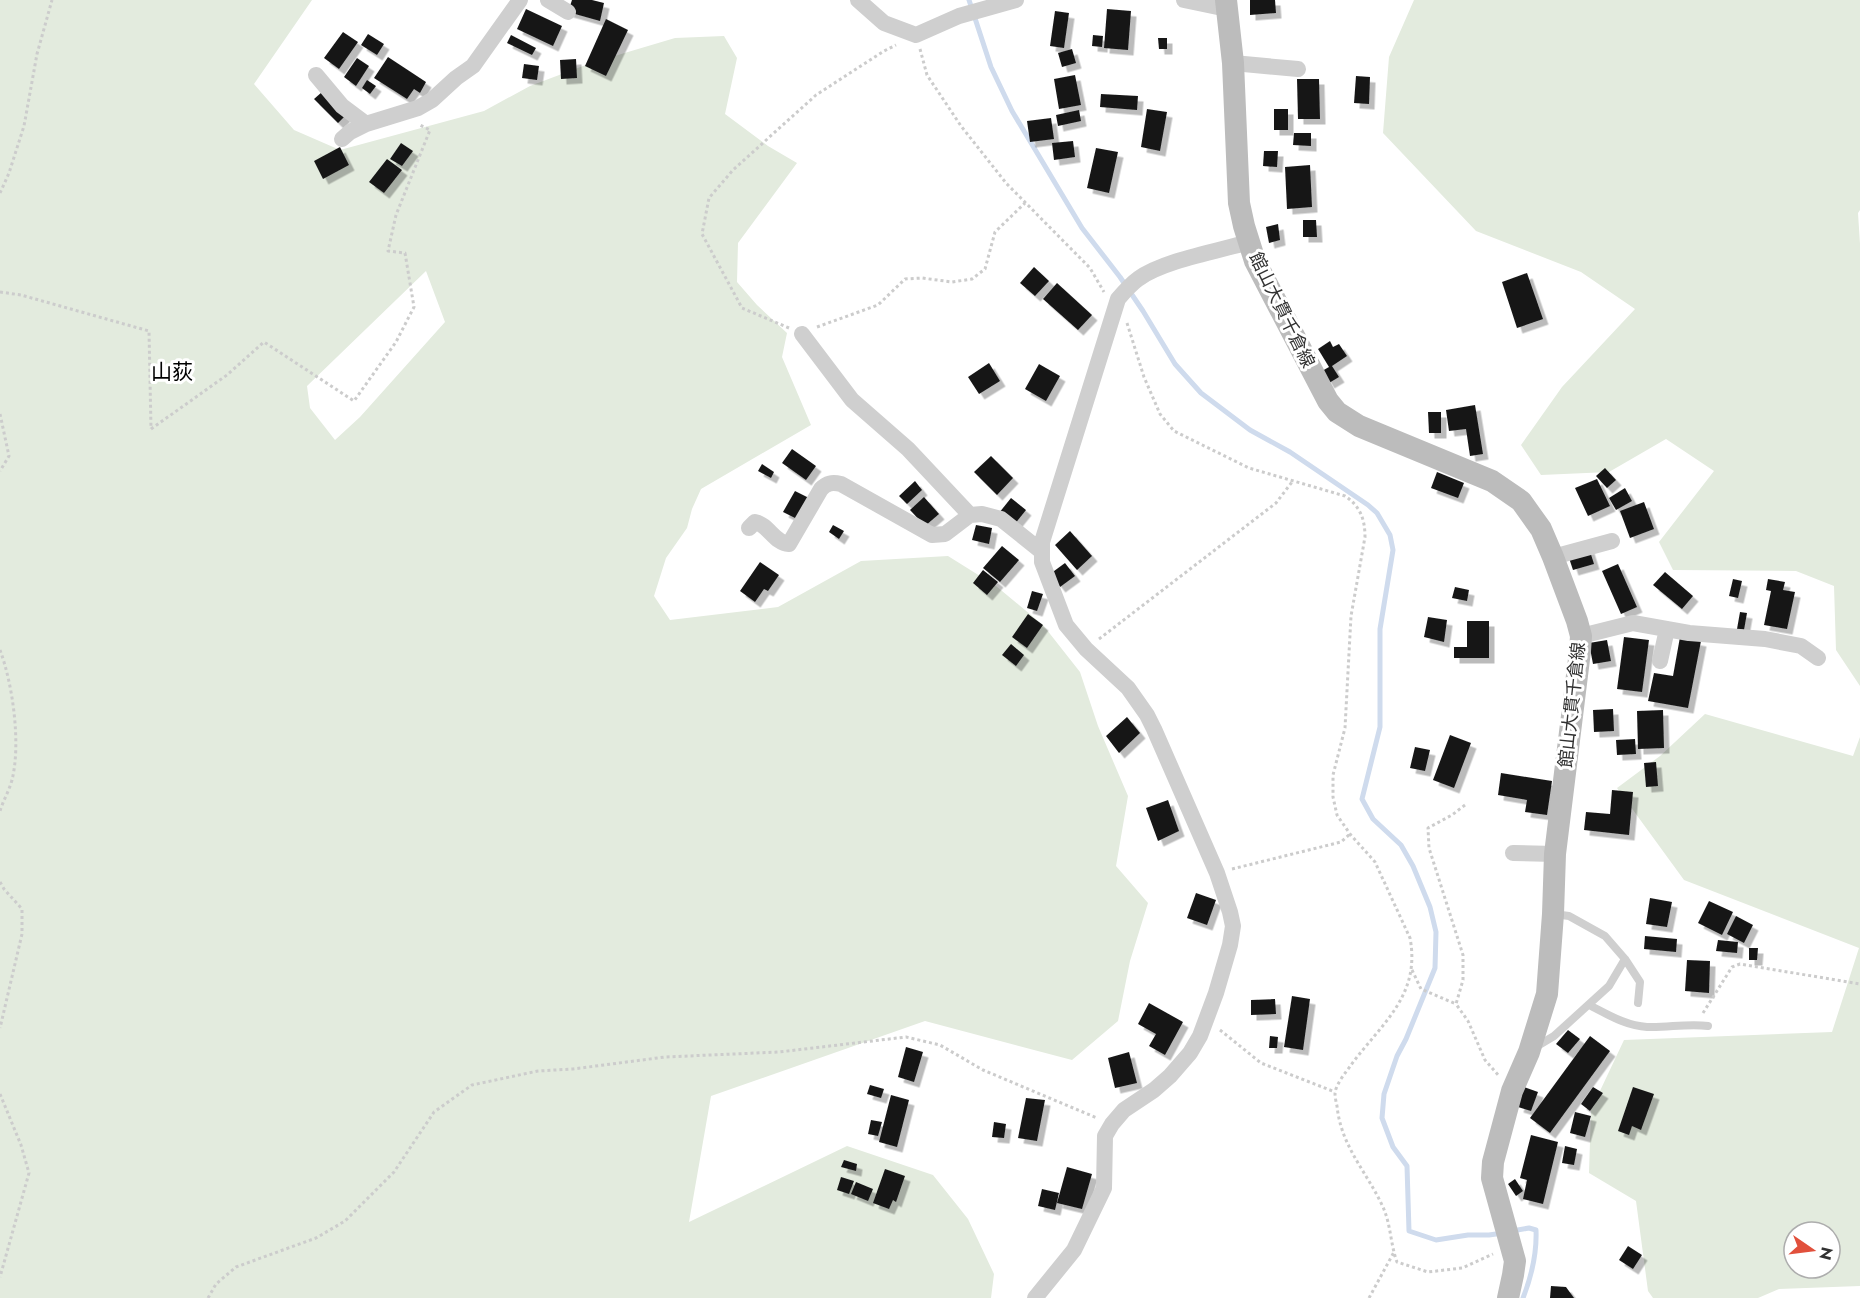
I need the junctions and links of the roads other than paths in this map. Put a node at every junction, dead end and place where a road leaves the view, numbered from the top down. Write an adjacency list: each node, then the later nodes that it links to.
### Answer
1 (520, 0): 11 (street)
2 (548, 0): 7 (street)
3 (858, 0): 5 (street)
4 (1184, 0): 6 (street)
5 (1009, 2)
6 (1227, 4): 8 (main road, 館山大貫千倉線)
7 (568, 12)
8 (1233, 63): 9 (street); 13 (main road, 館山大貫千倉線)
9 (1298, 69)
10 (316, 75): 11 (street)
11 (366, 124): 12 (street)
12 (342, 139)
13 (1249, 242): 18 (street); 19 (main road, 館山大貫千倉線)
14 (802, 334): 15 (street)
15 (970, 515): 16 (street); 18 (street)
16 (749, 528)
17 (1612, 541): 19 (street)
18 (1041, 551): 32 (street)
19 (1553, 557): 21 (main road, 館山大貫千倉線)
20 (1667, 629): 21 (street); 22 (street); 23 (street)
21 (1581, 636): 25 (main road, 館山大貫千倉線)
22 (1818, 658)
23 (1660, 661)
24 (1513, 853): 25 (street)
25 (1555, 854): 26 (main road, 館山大貫千倉線)
26 (1553, 914): 27 (lane); 31 (main road, 館山大貫千倉線)
27 (1625, 959): 28 (lane); 29 (lane)
28 (1638, 1003)
29 (1589, 1005): 30 (lane); 31 (lane)
30 (1708, 1026)
31 (1529, 1052): 33 (main road, 館山大貫千倉線)
32 (1035, 1298)
33 (1508, 1298)

